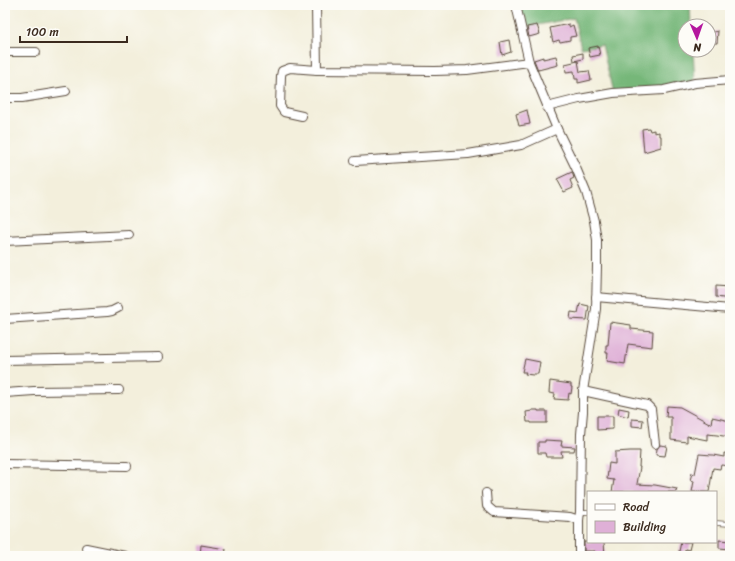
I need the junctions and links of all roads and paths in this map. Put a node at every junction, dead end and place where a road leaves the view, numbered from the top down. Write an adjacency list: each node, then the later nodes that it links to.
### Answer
1 (316, 5): 6 (street)
2 (516, 5): 5 (street)
3 (5, 52): 4 (street)
4 (36, 52)
5 (529, 62): 6 (street); 10 (street)
6 (317, 70): 11 (street)
7 (730, 80): 10 (street)
8 (66, 90): 9 (street)
9 (5, 98)
10 (547, 107): 12 (street)
11 (302, 116)
12 (557, 129): 13 (street); 16 (street)
13 (355, 161)
14 (129, 235): 15 (street)
15 (5, 241)
16 (596, 297): 18 (street); 23 (street)
17 (118, 308): 19 (street)
18 (730, 309)
19 (5, 319)
20 (158, 357): 21 (street)
21 (5, 360)
22 (119, 390): 24 (street)
23 (583, 391): 25 (street); 29 (street)
24 (5, 392)
25 (655, 444)
26 (5, 464): 27 (street)
27 (126, 466)
28 (486, 493): 29 (street)
29 (582, 515): 34 (street)
30 (717, 523): 31 (lane)
31 (730, 524)
32 (86, 548): 33 (street)
33 (125, 556)
34 (579, 556)

